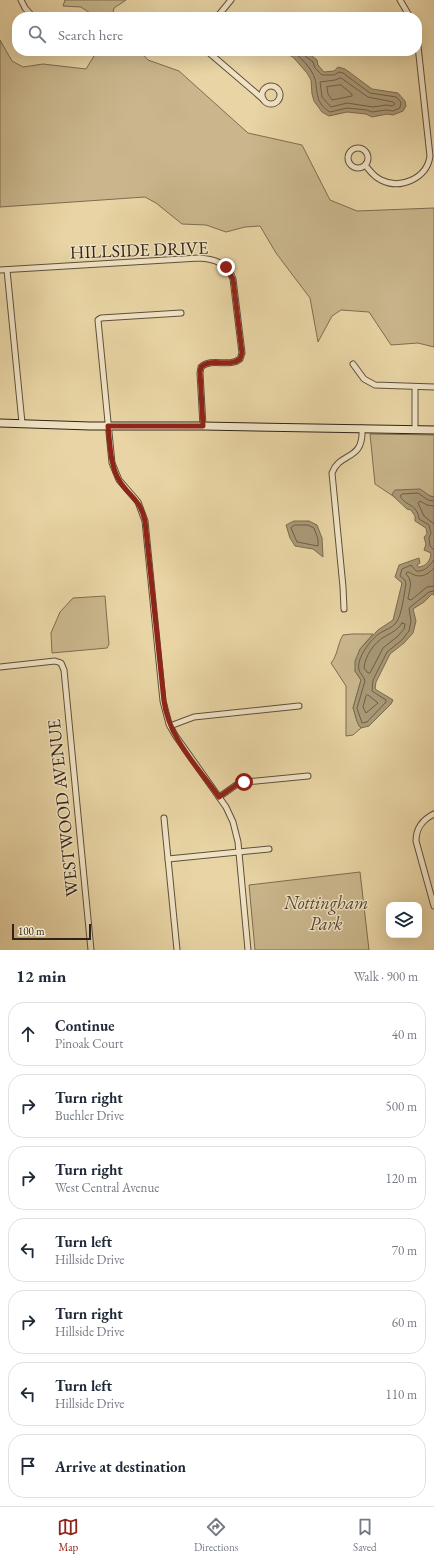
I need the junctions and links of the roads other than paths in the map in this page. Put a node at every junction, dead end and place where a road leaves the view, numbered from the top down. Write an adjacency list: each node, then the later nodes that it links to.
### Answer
1 (21, 0): 4 (street)
2 (231, 0): 5 (street)
3 (400, 0): 6 (street)
4 (29, 12)
5 (221, 12)
6 (407, 12)
7 (213, 56): 9 (street)
8 (419, 56): 10 (street)
9 (263, 99)
10 (364, 166)
11 (0, 270): 12 (street, HILLSIDE DRIVE)
12 (7, 270): 18 (street); 20 (street, HILLSIDE DRIVE)
13 (181, 313): 19 (street)
14 (353, 364): 15 (street)
15 (415, 387): 16 (street); 22 (street)
16 (434, 387)
17 (0, 423): 18 (main road)
18 (22, 423): 19 (main road)
19 (108, 426): 20 (main road); 27 (street)
20 (203, 426): 21 (main road)
21 (362, 428): 22 (main road); 24 (street)
22 (415, 429): 23 (main road)
23 (434, 430)
24 (344, 609)
25 (0, 667): 36 (street, WESTWOOD AVENUE)
26 (300, 706): 27 (street)
27 (170, 726): 29 (street)
28 (308, 776): 29 (street)
29 (219, 797): 33 (street)
30 (434, 814): 35 (street)
31 (164, 818): 34 (street)
32 (269, 849): 33 (street)
33 (239, 852): 34 (street); 38 (street)
34 (168, 859): 37 (street)
35 (434, 906)
36 (91, 950)
37 (177, 950)
38 (248, 950)

